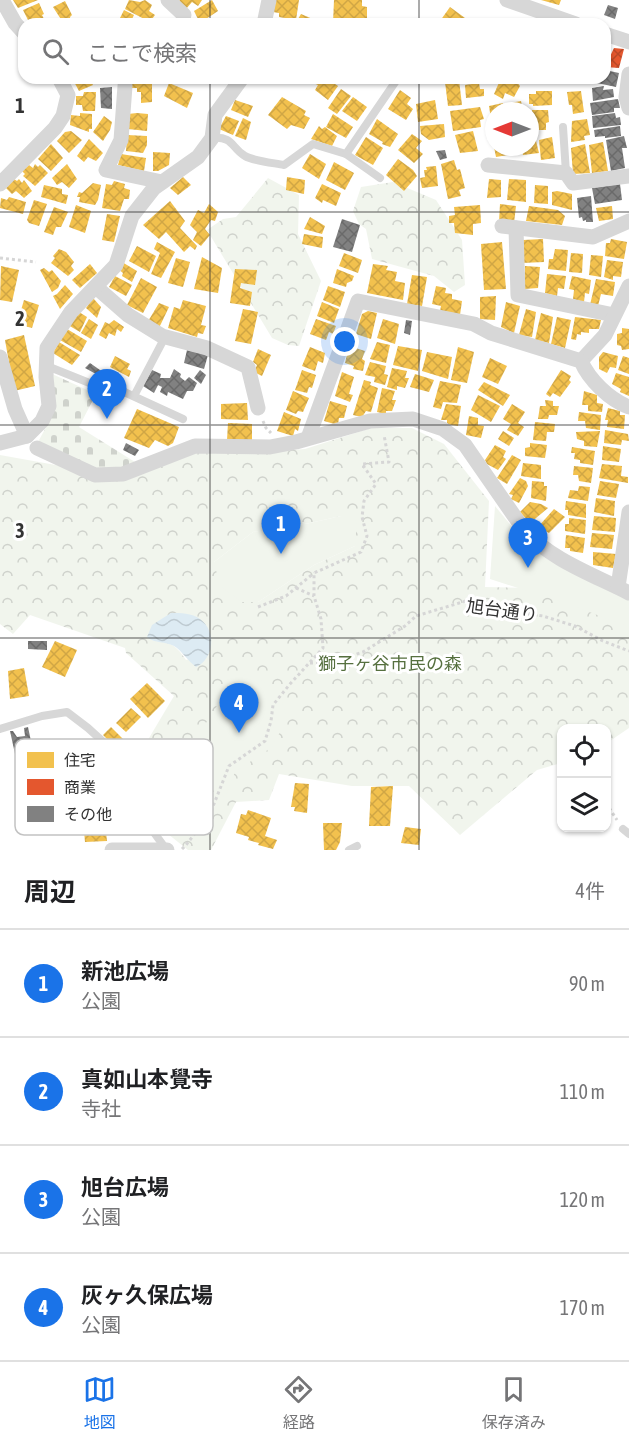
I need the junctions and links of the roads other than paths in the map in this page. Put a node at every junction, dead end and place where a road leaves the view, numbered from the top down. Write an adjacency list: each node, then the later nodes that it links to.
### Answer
1 (2, 0): 8 (street)
2 (168, 0): 5 (street)
3 (269, 0): 6 (street)
4 (507, 0): 7 (street)
5 (184, 15)
6 (265, 18)
7 (552, 18)
8 (18, 26)
9 (611, 36): 10 (street)
10 (629, 42)
11 (629, 74): 16 (street)
12 (62, 84): 25 (street)
13 (237, 84): 18 (street)
14 (394, 84): 19 (lane)
15 (125, 86): 24 (street)
16 (629, 108)
17 (563, 127): 21 (lane)
18 (213, 138): 19 (lane); 24 (street)
19 (346, 154): 23 (lane)
20 (488, 165): 21 (street)
21 (566, 173): 22 (street)
22 (629, 176)
23 (380, 178)
24 (162, 182): 28 (street)
25 (0, 184)
26 (629, 221): 29 (street)
27 (629, 286): 29 (street)
28 (96, 287): 30 (street); 33 (street)
29 (614, 315): 32 (street)
30 (165, 337): 34 (lane); 36 (street)
31 (0, 357): 38 (street)
32 (581, 361): 35 (street); 39 (street)
33 (47, 366): 34 (lane); 38 (street)
34 (134, 396): 37 (lane)
35 (629, 407)
36 (258, 408)
37 (183, 419)
38 (27, 436): 40 (street); 41 (lane)
39 (308, 438): 41 (street); 43 (street)
40 (0, 443)
41 (38, 448)
42 (629, 512): 43 (street)
43 (623, 590)
44 (0, 729): 45 (lane)
45 (99, 739)
46 (158, 835): 48 (lane)
47 (112, 850): 48 (street)
48 (171, 850)

